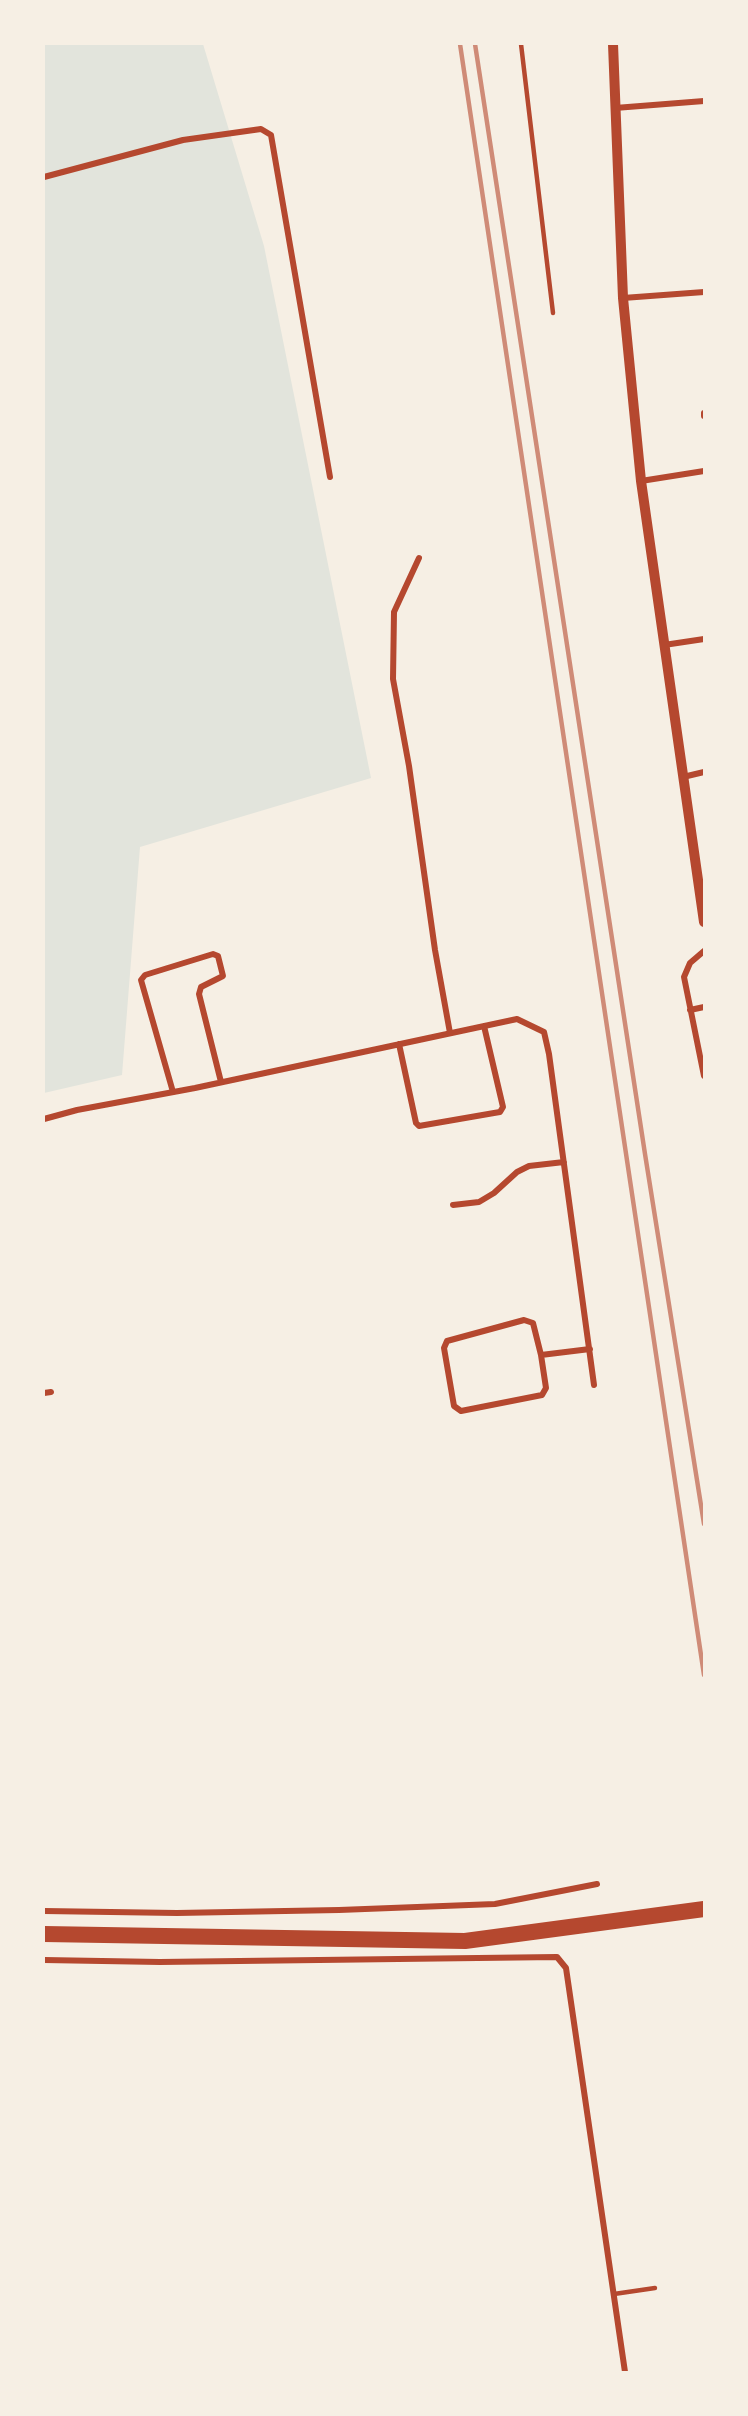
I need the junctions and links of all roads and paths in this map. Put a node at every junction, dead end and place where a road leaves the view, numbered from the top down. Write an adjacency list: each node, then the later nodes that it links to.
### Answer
1 (521, 44): 8 (lane)
2 (613, 44): 4 (street)
3 (705, 101): 4 (street)
4 (615, 108): 7 (street)
5 (44, 177): 10 (street)
6 (705, 292): 7 (street)
7 (623, 298): 11 (street)
8 (553, 313)
9 (705, 471): 11 (street)
10 (330, 477)
11 (641, 481): 14 (street)
12 (419, 558): 22 (street)
13 (705, 639): 14 (street)
14 (664, 645): 16 (street)
15 (705, 772): 16 (street)
16 (683, 777): 17 (street)
17 (705, 922)
18 (705, 951): 20 (street)
19 (705, 1007): 20 (street)
20 (690, 1010): 24 (street)
21 (484, 1026): 22 (street); 23 (street); 28 (street)
22 (450, 1033): 23 (street)
23 (399, 1044): 25 (street)
24 (705, 1076)
25 (221, 1082): 26 (street); 26 (street)
26 (173, 1092): 27 (street)
27 (44, 1119)
28 (564, 1162): 29 (street); 30 (street)
29 (453, 1205)
30 (590, 1348): 31 (street); 32 (street)
31 (541, 1355): 31 (street)
32 (594, 1385)
33 (51, 1392): 34 (street)
34 (44, 1393)
35 (597, 1884): 37 (street)
36 (705, 1909): 38 (highway)
37 (44, 1911)
38 (44, 1934)
39 (44, 1960): 41 (street)
40 (655, 2288): 41 (lane)
41 (614, 2294): 42 (street)
42 (625, 2373)

